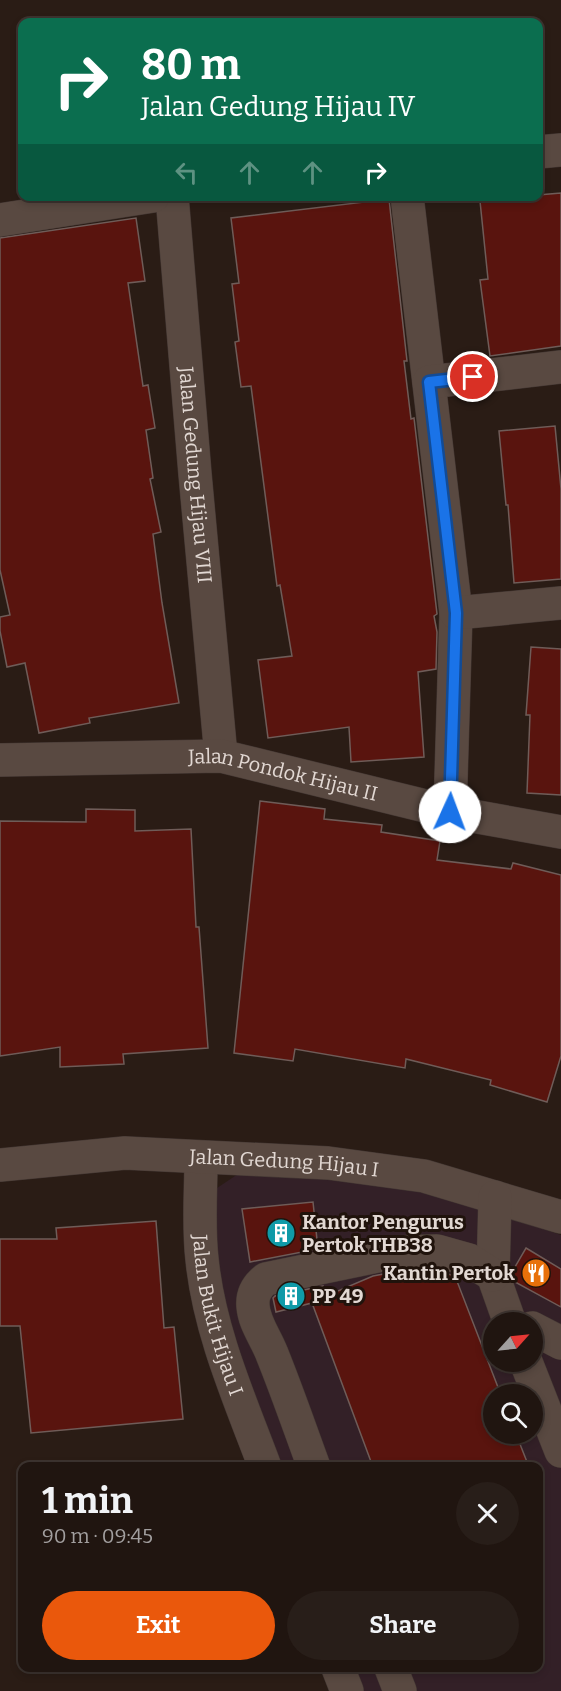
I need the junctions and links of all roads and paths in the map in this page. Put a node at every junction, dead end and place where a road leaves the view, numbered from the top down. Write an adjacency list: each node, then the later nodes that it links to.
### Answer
1 (561, 150): 2 (street)
2 (543, 152)
3 (121, 201): 6 (street)
4 (172, 201): 12 (street, Jalan Gedung Hijau VIII)
5 (408, 201): 8 (street)
6 (0, 220)
7 (561, 367): 8 (street)
8 (429, 382): 10 (street)
9 (561, 603): 10 (street)
10 (456, 613): 13 (street)
11 (2, 752): 12 (street, Jalan Pondok Hijau II)
12 (222, 756): 13 (street, Jalan Pondok Hijau II)
13 (450, 812): 14 (street, Jalan Pondok Hijau II)
14 (561, 832)
15 (201, 1158): 16 (street, Jalan Gedung Hijau I); 17 (street, Jalan Gedung Hijau I); 23 (street, Jalan Bukit Hijau I)
16 (0, 1165)
17 (495, 1197): 18 (street, Jalan Gedung Hijau I); 19 (street)
18 (561, 1217)
19 (493, 1275): 20 (street); 25 (street)
20 (513, 1312)
21 (543, 1334): 22 (street)
22 (561, 1343)
23 (222, 1352): 25 (street); 28 (street, Jalan Bukit Hijau I)
24 (531, 1372): 26 (street)
25 (288, 1399): 29 (street)
26 (555, 1417): 27 (street)
27 (561, 1451)
28 (263, 1462)
29 (312, 1462)
30 (340, 1672): 32 (street)
31 (393, 1672): 33 (street)
32 (347, 1691)
33 (400, 1691)

